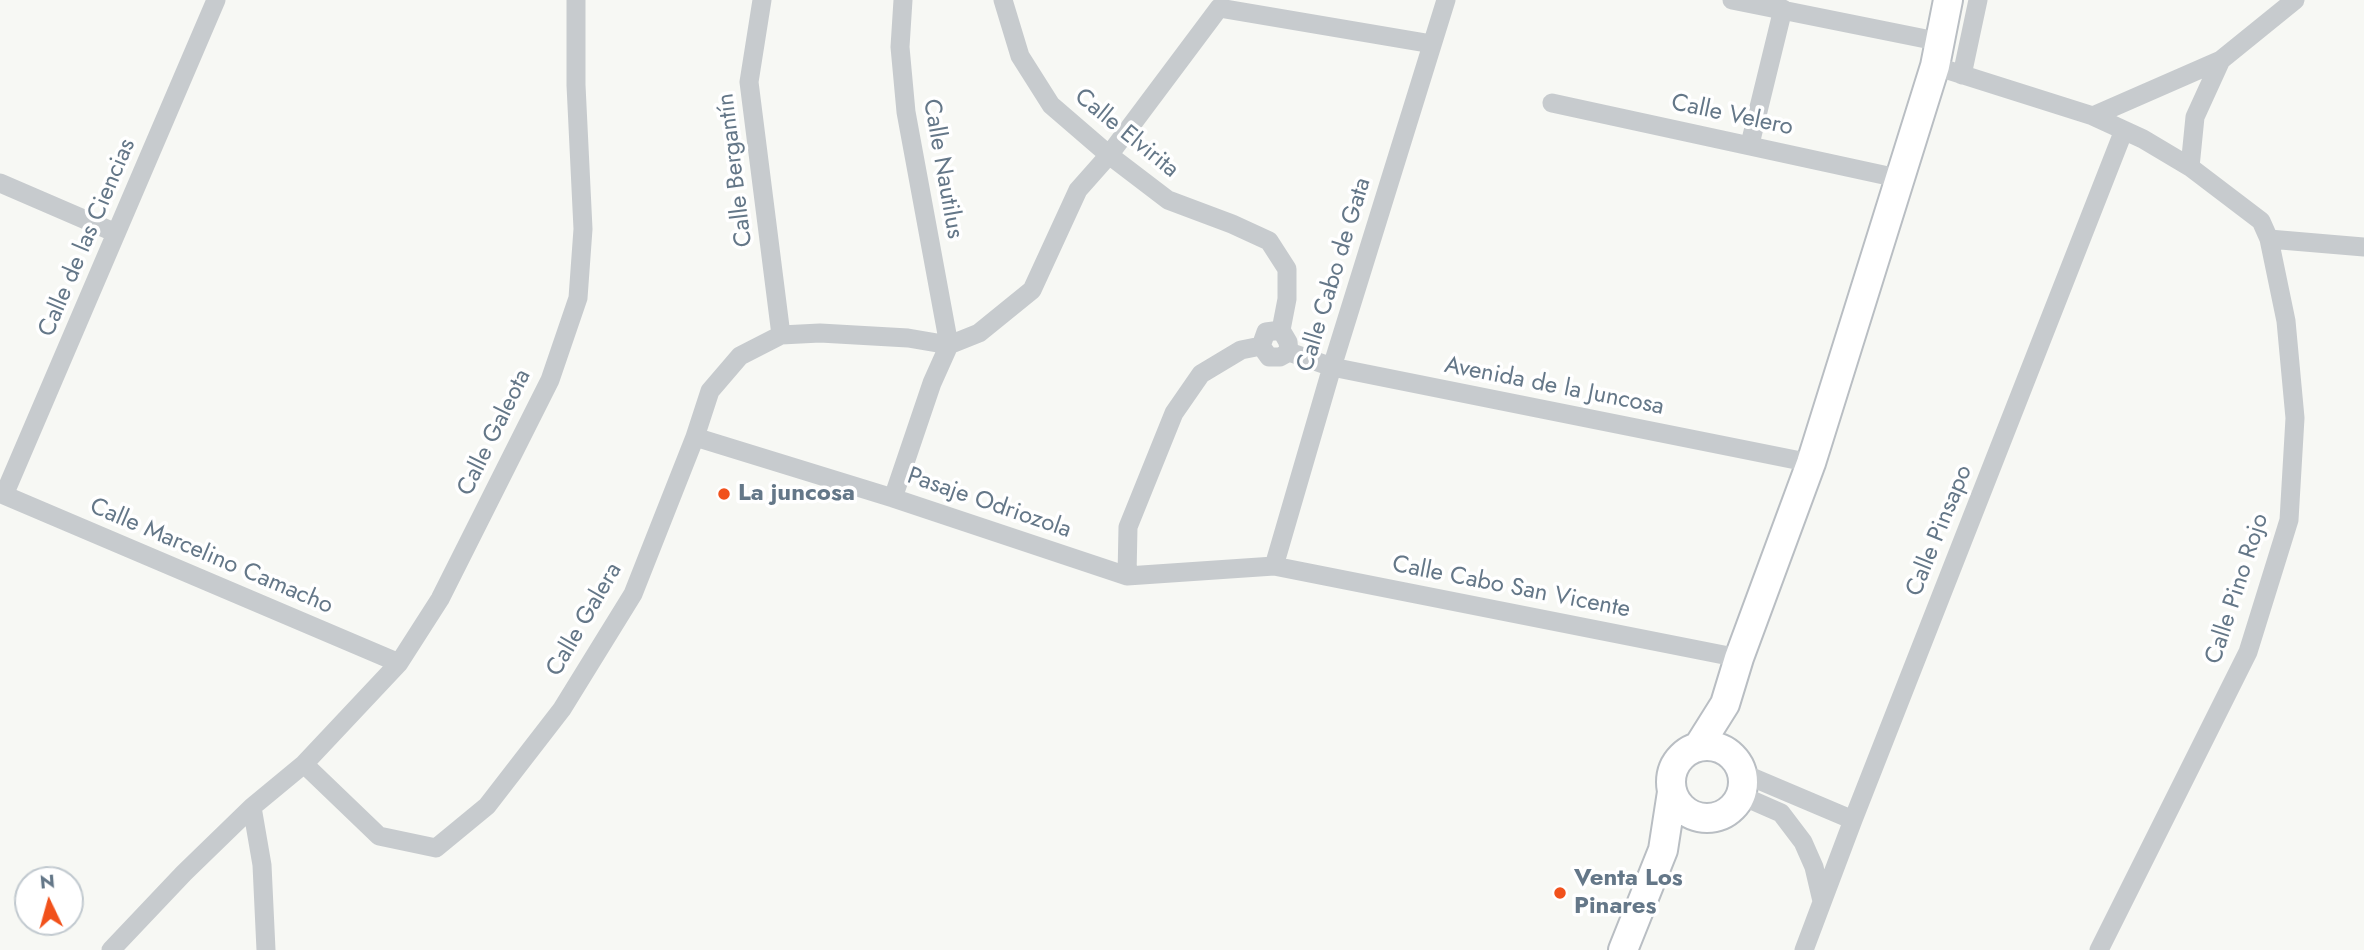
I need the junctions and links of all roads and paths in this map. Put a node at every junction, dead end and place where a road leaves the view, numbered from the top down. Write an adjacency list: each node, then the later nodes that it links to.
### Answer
1 (216, 0): 24 (street, Calle de las Ciencias)
2 (576, 0): 40 (street, Calle Galeota)
3 (762, 0): 28 (street, Calle Bergantín)
4 (903, 0): 29 (street, Calle Nautilus)
5 (1003, 0): 20 (street, Calle Elvirita)
6 (1446, 0): 13 (street, Calle Cabo de Gata)
7 (1732, 0): 12 (street, Calle Pino Rojo)
8 (1948, 0): 15 (street)
9 (1978, 0): 15 (street)
10 (2295, 0): 14 (street)
11 (1239, 6): 13 (street); 20 (street)
12 (1783, 9): 15 (street, Calle Pino Rojo); 19 (street)
13 (1432, 44): 32 (street, Calle Cabo de Gata)
14 (2221, 60): 17 (street); 21 (street)
15 (1946, 61): 17 (street, Calle Pino Rojo); 22 (street)
16 (1552, 103): 19 (street, Calle Velero)
17 (2094, 116): 18 (street, Calle Pino Rojo)
18 (2124, 131): 21 (street, Calle Pino Rojo); 48 (street, Calle Pinsapo)
19 (1750, 144): 22 (street, Calle Velero)
20 (1109, 155): 27 (street, Calle Elvirita); 29 (street)
21 (2190, 167): 25 (street, Calle Pino Rojo)
22 (1902, 178): 34 (street)
23 (0, 183): 24 (street)
24 (116, 233): 35 (street, Calle de las Ciencias)
25 (2269, 239): 26 (street); 55 (street, Calle Pino Rojo)
26 (2364, 247)
27 (1281, 330): 30 (street); 31 (street)
28 (782, 335): 29 (street, Calle Galera); 33 (street, Calle Galera)
29 (949, 345): 36 (street)
30 (1261, 346): 31 (street); 38 (street)
31 (1289, 352): 32 (street, Avenida de la Juncosa)
32 (1332, 367): 34 (street, Avenida de la Juncosa); 37 (street, Calle Cabo de Gata)
33 (695, 437): 36 (street, Pasaje Odriozola); 43 (street, Calle Galera)
34 (1811, 463): 39 (street)
35 (4, 495): 40 (street, Calle Marcelino Camacho)
36 (893, 498): 38 (street, Pasaje Odriozola)
37 (1274, 566): 38 (street, Pasaje Odriozola); 39 (street, Calle Cabo San Vicente)
38 (1127, 576)
39 (1739, 658): 41 (street)
40 (399, 663): 43 (street, Calle Galeota)
41 (1725, 704): 42 (street); 44 (street)
42 (1698, 747): 44 (street); 45 (street)
43 (304, 764): 46 (street, Calle Galeota)
44 (1740, 776): 47 (street); 48 (street); 50 (street)
45 (1672, 792): 47 (street); 49 (street)
46 (251, 807): 51 (street, Calle Galeota); 52 (street)
47 (1713, 818): 49 (street)
48 (1853, 820): 50 (street, Calle Pinsapo)
49 (1663, 850): 53 (street)
50 (1822, 901): 54 (street, Calle Pinsapo)
51 (111, 950)
52 (266, 950)
53 (1623, 950)
54 (1804, 950)
55 (2099, 950)

